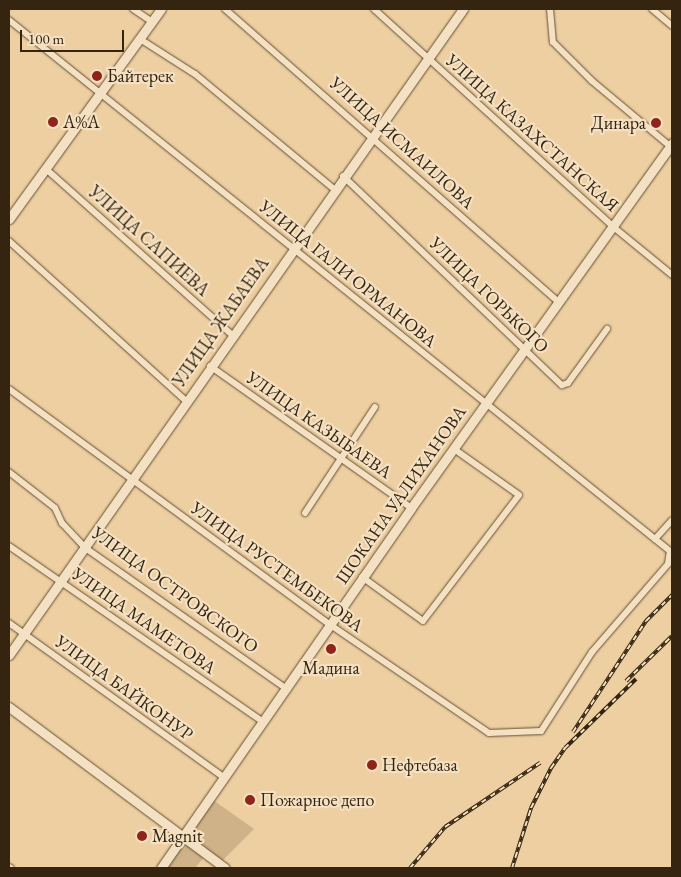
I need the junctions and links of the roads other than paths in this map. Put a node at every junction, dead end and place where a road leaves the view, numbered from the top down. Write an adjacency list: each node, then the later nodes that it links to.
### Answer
1 (133, 9): 9 (street)
2 (162, 9): 9 (street)
3 (225, 9): 14 (street, УЛИЦА ИСМАИЛОВА)
4 (374, 9): 12 (street, УЛИЦА КАЗАХСТАНСКАЯ)
5 (463, 9): 12 (street, УЛИЦА ЖАБАЕВА)
6 (550, 9): 15 (street)
7 (652, 9): 10 (street)
8 (9, 20): 13 (street, УЛИЦА ГАЛИ ОРМАНОВА)
9 (152, 22): 11 (street)
10 (672, 26)
11 (140, 39): 13 (street); 18 (street)
12 (427, 58): 14 (street, УЛИЦА ЖАБАЕВА); 20 (street, УЛИЦА КАЗАХСТАНСКАЯ)
13 (101, 94): 16 (street); 22 (street, УЛИЦА ГАЛИ ОРМАНОВА)
14 (372, 136): 17 (street, УЛИЦА ЖАБАЕВА); 24 (street, УЛИЦА ИСМАИЛОВА)
15 (671, 146): 20 (street, ШОКАНА УАЛИХАНОВА)
16 (46, 169): 19 (street); 26 (street, УЛИЦА САПИЕВА)
17 (343, 176): 18 (street, УЛИЦА ЖАБАЕВА); 27 (street, УЛИЦА ГОРЬКОГО)
18 (334, 189): 22 (street, УЛИЦА ЖАБАЕВА)
19 (11, 213)
20 (611, 225): 23 (street, УЛИЦА КАЗАХСТАНСКАЯ); 24 (street, ШОКАНА УАЛИХАНОВА)
21 (9, 241): 30 (street)
22 (291, 249): 26 (street, УЛИЦА ЖАБАЕВА); 31 (street, УЛИЦА ГАЛИ ОРМАНОВА)
23 (672, 275)
24 (558, 302): 27 (street, ШОКАНА УАЛИХАНОВА)
25 (607, 329): 27 (street, УЛИЦА ГОРЬКОГО)
26 (232, 335): 28 (street, УЛИЦА ЖАБАЕВА)
27 (525, 349): 31 (street, ШОКАНА УАЛИХАНОВА)
28 (210, 366): 30 (street, УЛИЦА ЖАБАЕВА); 34 (street, УЛИЦА КАЗЫБАЕВА)
29 (9, 389): 36 (street, УЛИЦА РУСТЕМБЕКОВА)
30 (186, 401): 36 (street, УЛИЦА ЖАБАЕВА)
31 (487, 404): 33 (street, ШОКАНА УАЛИХАНОВА); 40 (street, УЛИЦА ГАЛИ ОРМАНОВА)
32 (375, 407): 34 (street)
33 (454, 449): 37 (street, ШОКАНА УАЛИХАНОВА); 43 (street)
34 (341, 458): 37 (street, УЛИЦА КАЗЫБАЕВА); 38 (street)
35 (9, 472): 42 (street, УЛИЦА ОСТРОВСКОГО)
36 (131, 479): 42 (street, УЛИЦА ЖАБАЕВА); 46 (street, УЛИЦА РУСТЕМБЕКОВА)
37 (411, 508): 43 (street, ШОКАНА УАЛИХАНОВА)
38 (305, 513)
39 (672, 520): 40 (street)
40 (655, 539): 52 (street, УЛИЦА ГАЛИ ОРМАНОВА)
41 (9, 546): 44 (street, УЛИЦА МАМЕТОВА)
42 (84, 547): 44 (street, УЛИЦА ЖАБАЕВА); 49 (street, УЛИЦА ОСТРОВСКОГО)
43 (362, 578): 46 (street, ШОКАНА УАЛИХАНОВА)
44 (60, 582): 47 (street, УЛИЦА ЖАБАЕВА); 51 (street, УЛИЦА МАМЕТОВА)
45 (9, 623): 47 (street, УЛИЦА БАЙКОНУР)
46 (329, 624): 49 (street, ШОКАНА УАЛИХАНОВА); 52 (street, УЛИЦА РУСТЕМБЕКОВА)
47 (23, 634): 48 (street, УЛИЦА ЖАБАЕВА); 53 (street, УЛИЦА БАЙКОНУР)
48 (9, 655)
49 (285, 688): 51 (street, ШОКАНА УАЛИХАНОВА)
50 (9, 707): 54 (street)
51 (262, 721): 53 (street, ШОКАНА УАЛИХАНОВА)
52 (542, 731)
53 (223, 777): 54 (street, ШОКАНА УАЛИХАНОВА)
54 (183, 835): 55 (street, ШОКАНА УАЛИХАНОВА); 56 (street)
55 (161, 868)
56 (225, 868)

